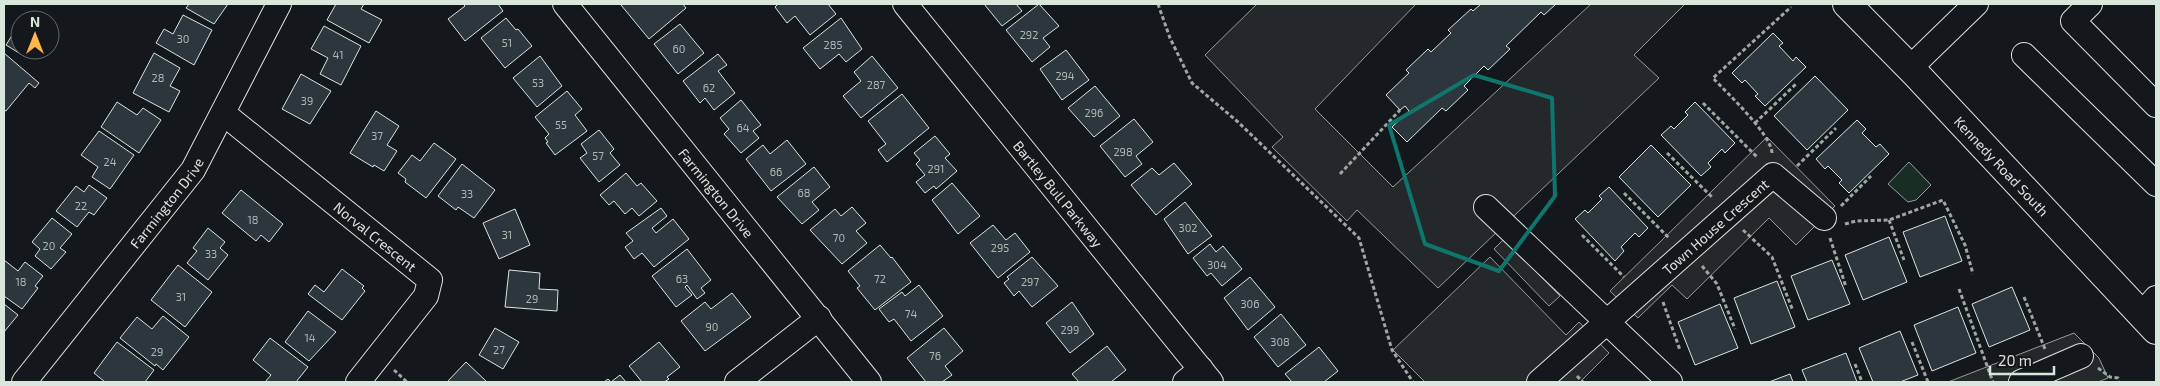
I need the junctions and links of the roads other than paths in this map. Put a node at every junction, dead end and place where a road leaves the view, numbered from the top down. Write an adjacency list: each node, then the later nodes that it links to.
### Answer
1 (279, 4): 10 (street, Farmington Drive)
2 (565, 4): 15 (street, Farmington Drive)
3 (905, 4): 18 (street, Bartley Bull Parkway)
4 (1847, 4): 8 (main road, Kennedy Road South)
5 (1976, 4): 8 (street)
6 (2090, 4): 9 (street)
7 (2024, 55): 11 (street)
8 (1910, 68): 14 (main road, Kennedy Road South)
9 (2156, 105)
10 (223, 113): 19 (street, Farmington Drive); 20 (street, Norval Crescent)
11 (2156, 184)
12 (1486, 207): 16 (street)
13 (1826, 223): 16 (street, Town House Crescent)
14 (2151, 314)
15 (818, 318): 21 (street); 22 (street, Farmington Drive)
16 (1607, 322): 23 (street, Town House Crescent); 24 (street)
17 (2081, 356): 25 (street)
18 (1199, 378)
19 (24, 382)
20 (358, 382)
21 (737, 382)
22 (869, 382)
23 (1540, 382)
24 (1670, 382)
25 (2021, 382)

